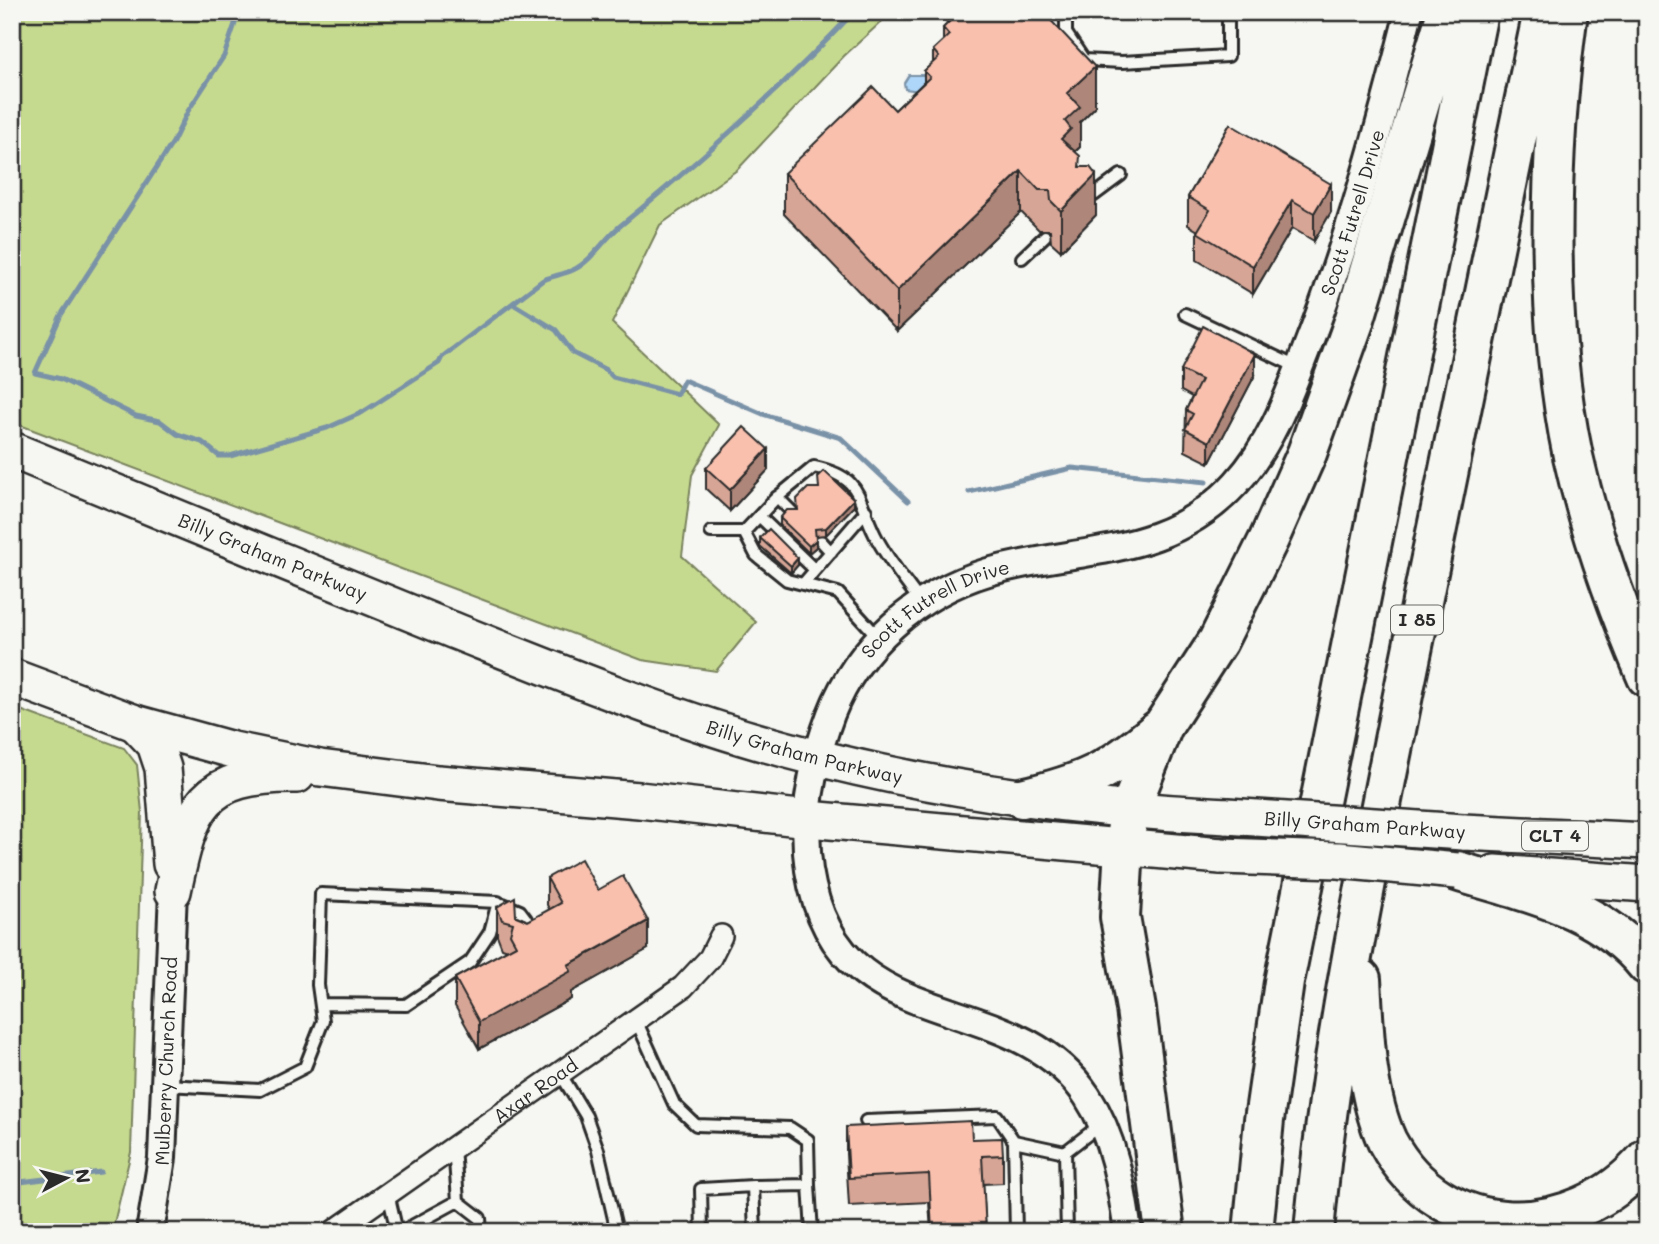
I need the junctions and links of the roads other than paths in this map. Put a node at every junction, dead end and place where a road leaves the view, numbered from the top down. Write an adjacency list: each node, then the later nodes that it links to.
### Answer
1 (1066, 12): 2 (lane)
2 (1228, 12)
3 (1409, 12): 13 (street, Scott Futrell Drive)
4 (1447, 12): 32 (highway)
5 (1478, 12): 73 (highway)
6 (1542, 12): 43 (highway, I 85)
7 (1568, 12): 30 (highway)
8 (1121, 175): 9 (lane)
9 (1085, 202)
10 (1045, 236): 11 (lane)
11 (1022, 258)
12 (1185, 314): 13 (lane)
13 (1299, 368): 27 (street, Scott Futrell Drive)
14 (12, 450): 33 (highway, Billy Graham Parkway)
15 (777, 497): 16 (lane); 17 (lane); 18 (lane)
16 (792, 512)
17 (866, 512): 20 (lane); 27 (lane)
18 (759, 516): 22 (lane); 25 (lane)
19 (842, 519): 20 (lane)
20 (850, 529): 24 (lane)
21 (711, 532): 22 (lane)
22 (744, 532): 26 (lane)
23 (821, 541): 24 (lane)
24 (831, 552): 25 (lane)
25 (815, 570): 26 (lane)
26 (803, 584): 28 (lane)
27 (922, 604): 28 (street, Scott Futrell Drive)
28 (879, 638): 33 (street, Scott Futrell Drive)
29 (12, 677): 31 (highway, Billy Graham Parkway)
30 (1647, 677)
31 (135, 723): 34 (highway, Billy Graham Parkway); 41 (highway)
32 (1163, 726): 35 (highway); 37 (highway)
33 (817, 757): 35 (highway, Billy Graham Parkway); 36 (street, Scott Futrell Drive)
34 (375, 776): 36 (highway, Billy Graham Parkway); 41 (highway)
35 (1022, 798): 37 (highway, Billy Graham Parkway)
36 (808, 820): 37 (highway, Billy Graham Parkway); 52 (street, Scott Futrell Drive)
37 (1126, 829): 38 (highway, Billy Graham Parkway / CLT 4, bridge); 39 (highway, Billy Graham Parkway, bridge); 72 (highway)
38 (1647, 841)
39 (1457, 871): 40 (highway, Billy Graham Parkway); 46 (highway)
40 (1647, 884)
41 (173, 891): 50 (street, Mulberry Church Road)
42 (498, 902): 45 (lane); 47 (lane); 47 (lane)
43 (1359, 919): 56 (highway); 74 (highway, I 85)
44 (721, 936): 48 (street, Axar Road)
45 (523, 940)
46 (1647, 965)
47 (321, 1004): 50 (lane)
48 (636, 1020): 49 (street, Axar Road); 57 (lane)
49 (560, 1073): 54 (street, Axar Road); 65 (lane)
50 (166, 1085): 61 (street, Mulberry Church Road)
51 (866, 1121): 53 (lane)
52 (1103, 1124): 55 (lane); 71 (street, Scott Futrell Drive)
53 (1014, 1141): 55 (lane); 69 (lane)
54 (454, 1147): 59 (street, Axar Road); 60 (lane)
55 (1065, 1152): 70 (lane)
56 (1647, 1158)
57 (809, 1185): 58 (lane); 68 (lane)
58 (753, 1186): 66 (lane); 67 (lane)
59 (388, 1193): 62 (street, Axar Road); 63 (lane)
60 (458, 1201): 63 (lane); 64 (lane)
61 (150, 1232)
62 (333, 1232)
63 (399, 1232)
64 (481, 1232)
65 (617, 1232)
66 (702, 1232)
67 (755, 1232)
68 (811, 1232)
69 (1016, 1232)
70 (1067, 1232)
71 (1128, 1232)
72 (1165, 1232)
73 (1253, 1232)
74 (1314, 1232)

